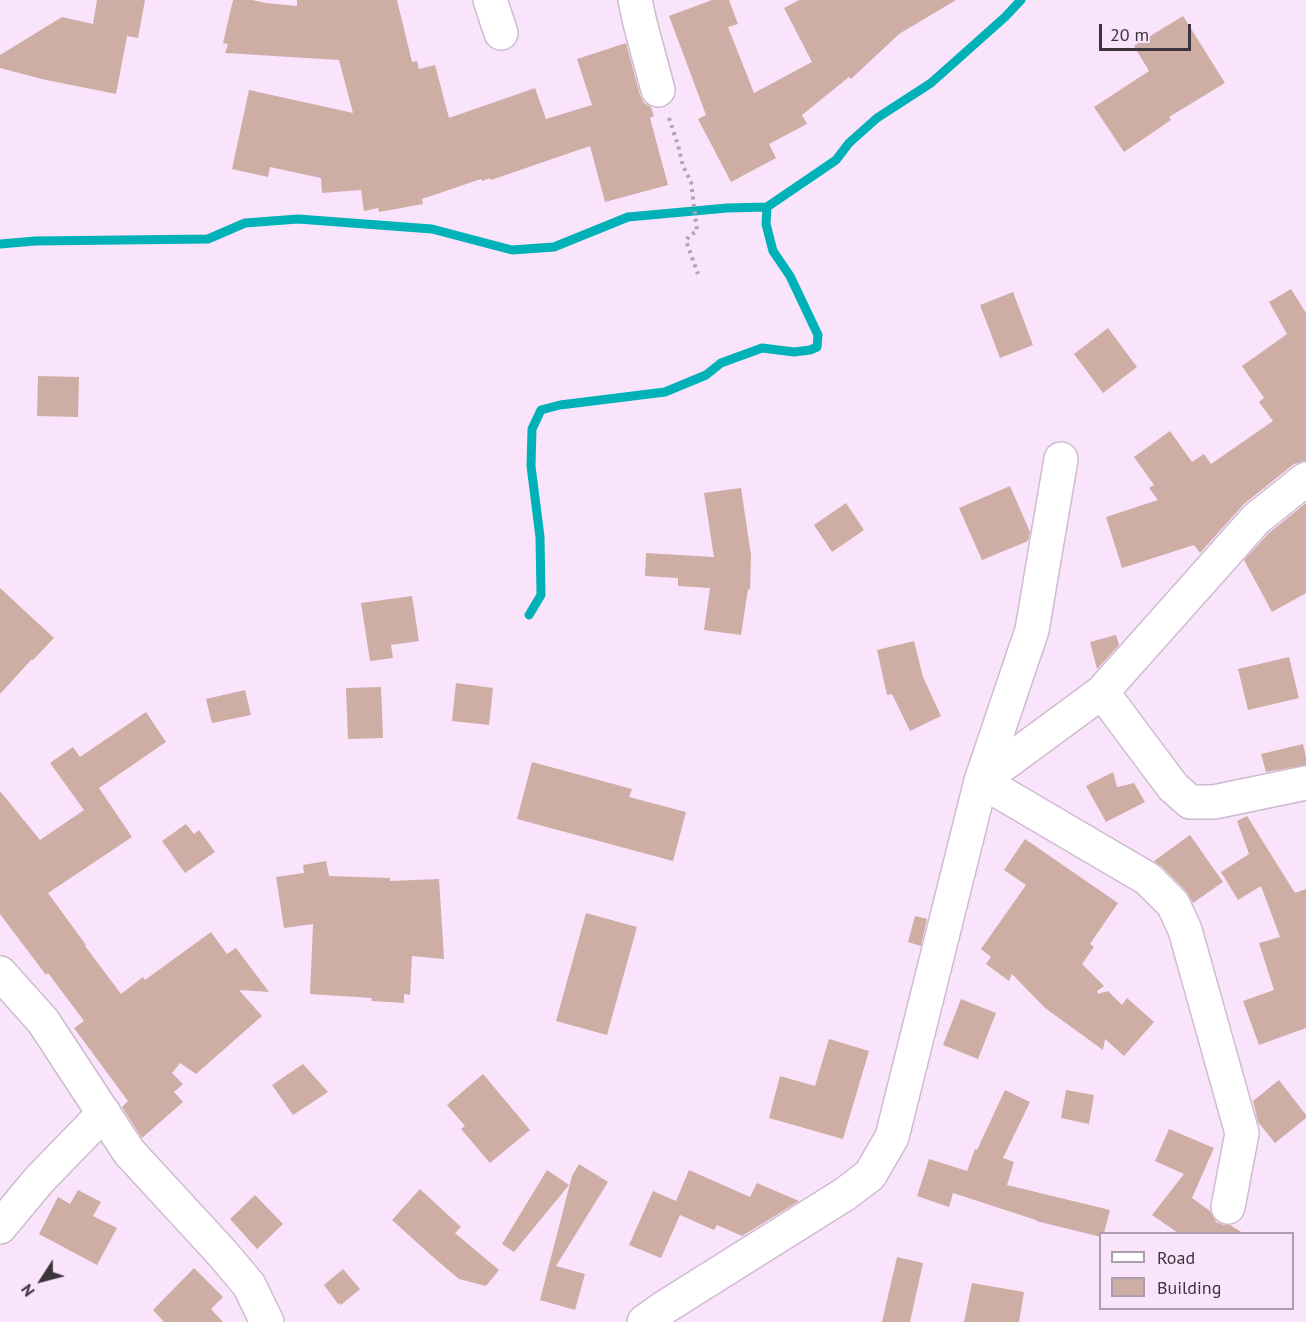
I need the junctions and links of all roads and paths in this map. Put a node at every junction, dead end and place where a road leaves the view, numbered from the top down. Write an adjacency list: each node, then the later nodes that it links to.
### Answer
1 (490, 0): 3 (street)
2 (635, 0): 4 (street)
3 (501, 33)
4 (658, 90): 5 (path)
5 (698, 274)
6 (1061, 459): 9 (street)
7 (1306, 479): 8 (street)
8 (1102, 692): 9 (street); 10 (street)
9 (981, 781): 13 (street); 16 (street)
10 (1306, 783)
11 (0, 973): 12 (street)
12 (104, 1113): 14 (street); 15 (street)
13 (1228, 1208)
14 (0, 1227)
15 (267, 1322)
16 (644, 1322)

